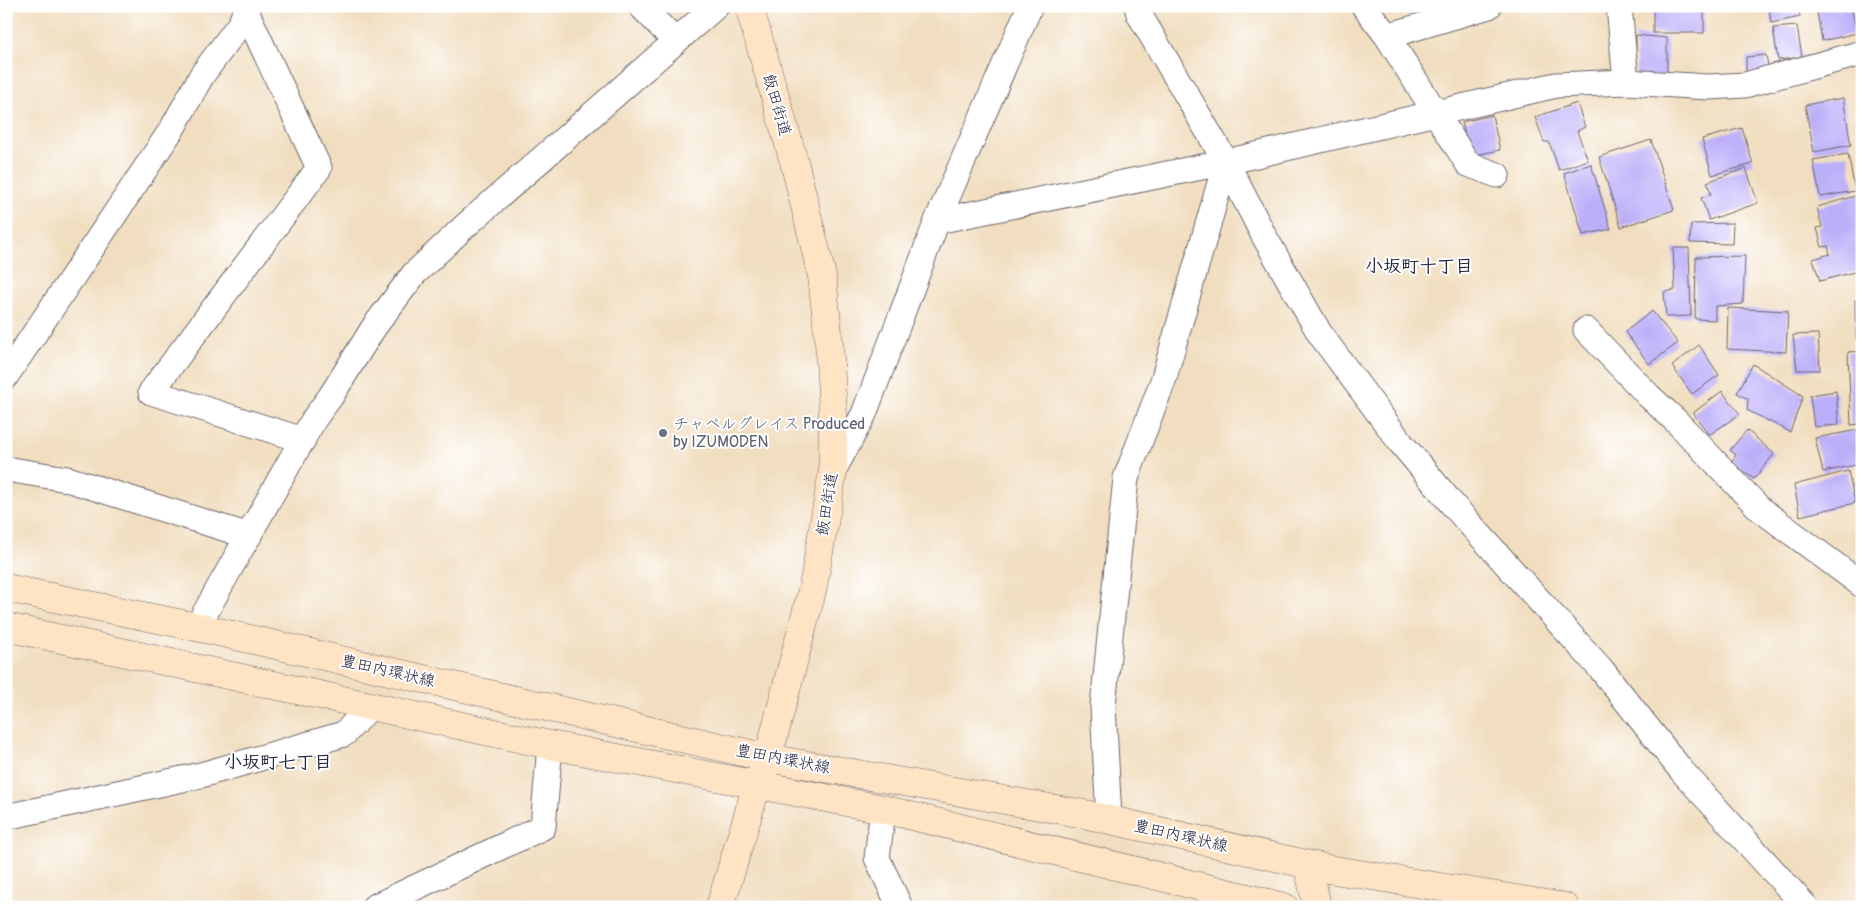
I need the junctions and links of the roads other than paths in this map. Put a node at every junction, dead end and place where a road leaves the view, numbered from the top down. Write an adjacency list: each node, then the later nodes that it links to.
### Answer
1 (641, 6): 11 (street)
2 (716, 6): 11 (street)
3 (748, 6): 22 (street, 飯田街道)
4 (1030, 6): 17 (street)
5 (1137, 6): 15 (street)
6 (1364, 6): 10 (street)
7 (1489, 6): 10 (street)
8 (1619, 6): 13 (street)
9 (247, 9): 19 (street); 20 (street)
10 (1387, 36): 14 (street)
11 (675, 41): 20 (street)
12 (1862, 53): 13 (street)
13 (1626, 82): 14 (street)
14 (1436, 113): 15 (street); 16 (street)
15 (1226, 162): 17 (street); 34 (street); 42 (street)
16 (1497, 175)
17 (937, 221): 22 (street)
18 (1586, 330): 24 (street)
19 (6, 376)
20 (303, 440): 23 (street)
21 (6, 469): 23 (street)
22 (833, 470): 30 (street, 飯田街道)
23 (249, 536): 27 (street)
24 (1862, 585)
25 (6, 588): 27 (street, 豊田内環状線)
26 (6, 627): 28 (street, 豊田内環状線)
27 (197, 627): 30 (street, 豊田内環状線)
28 (371, 706): 29 (street, 豊田内環状線); 33 (street)
29 (550, 745): 31 (street, 豊田内環状線); 36 (street)
30 (768, 758): 31 (street, 飯田街道); 34 (street, 豊田内環状線)
31 (757, 785): 32 (street, 豊田内環状線); 37 (street, 飯田街道)
32 (883, 809): 38 (street); 39 (street, 豊田内環状線)
33 (6, 817)
34 (1109, 820): 35 (street, 豊田内環状線)
35 (1308, 865): 40 (street); 41 (street, 豊田内環状線)
36 (374, 907)
37 (720, 907)
38 (900, 907)
39 (1284, 907)
40 (1316, 907)
41 (1565, 907)
42 (1806, 907)

